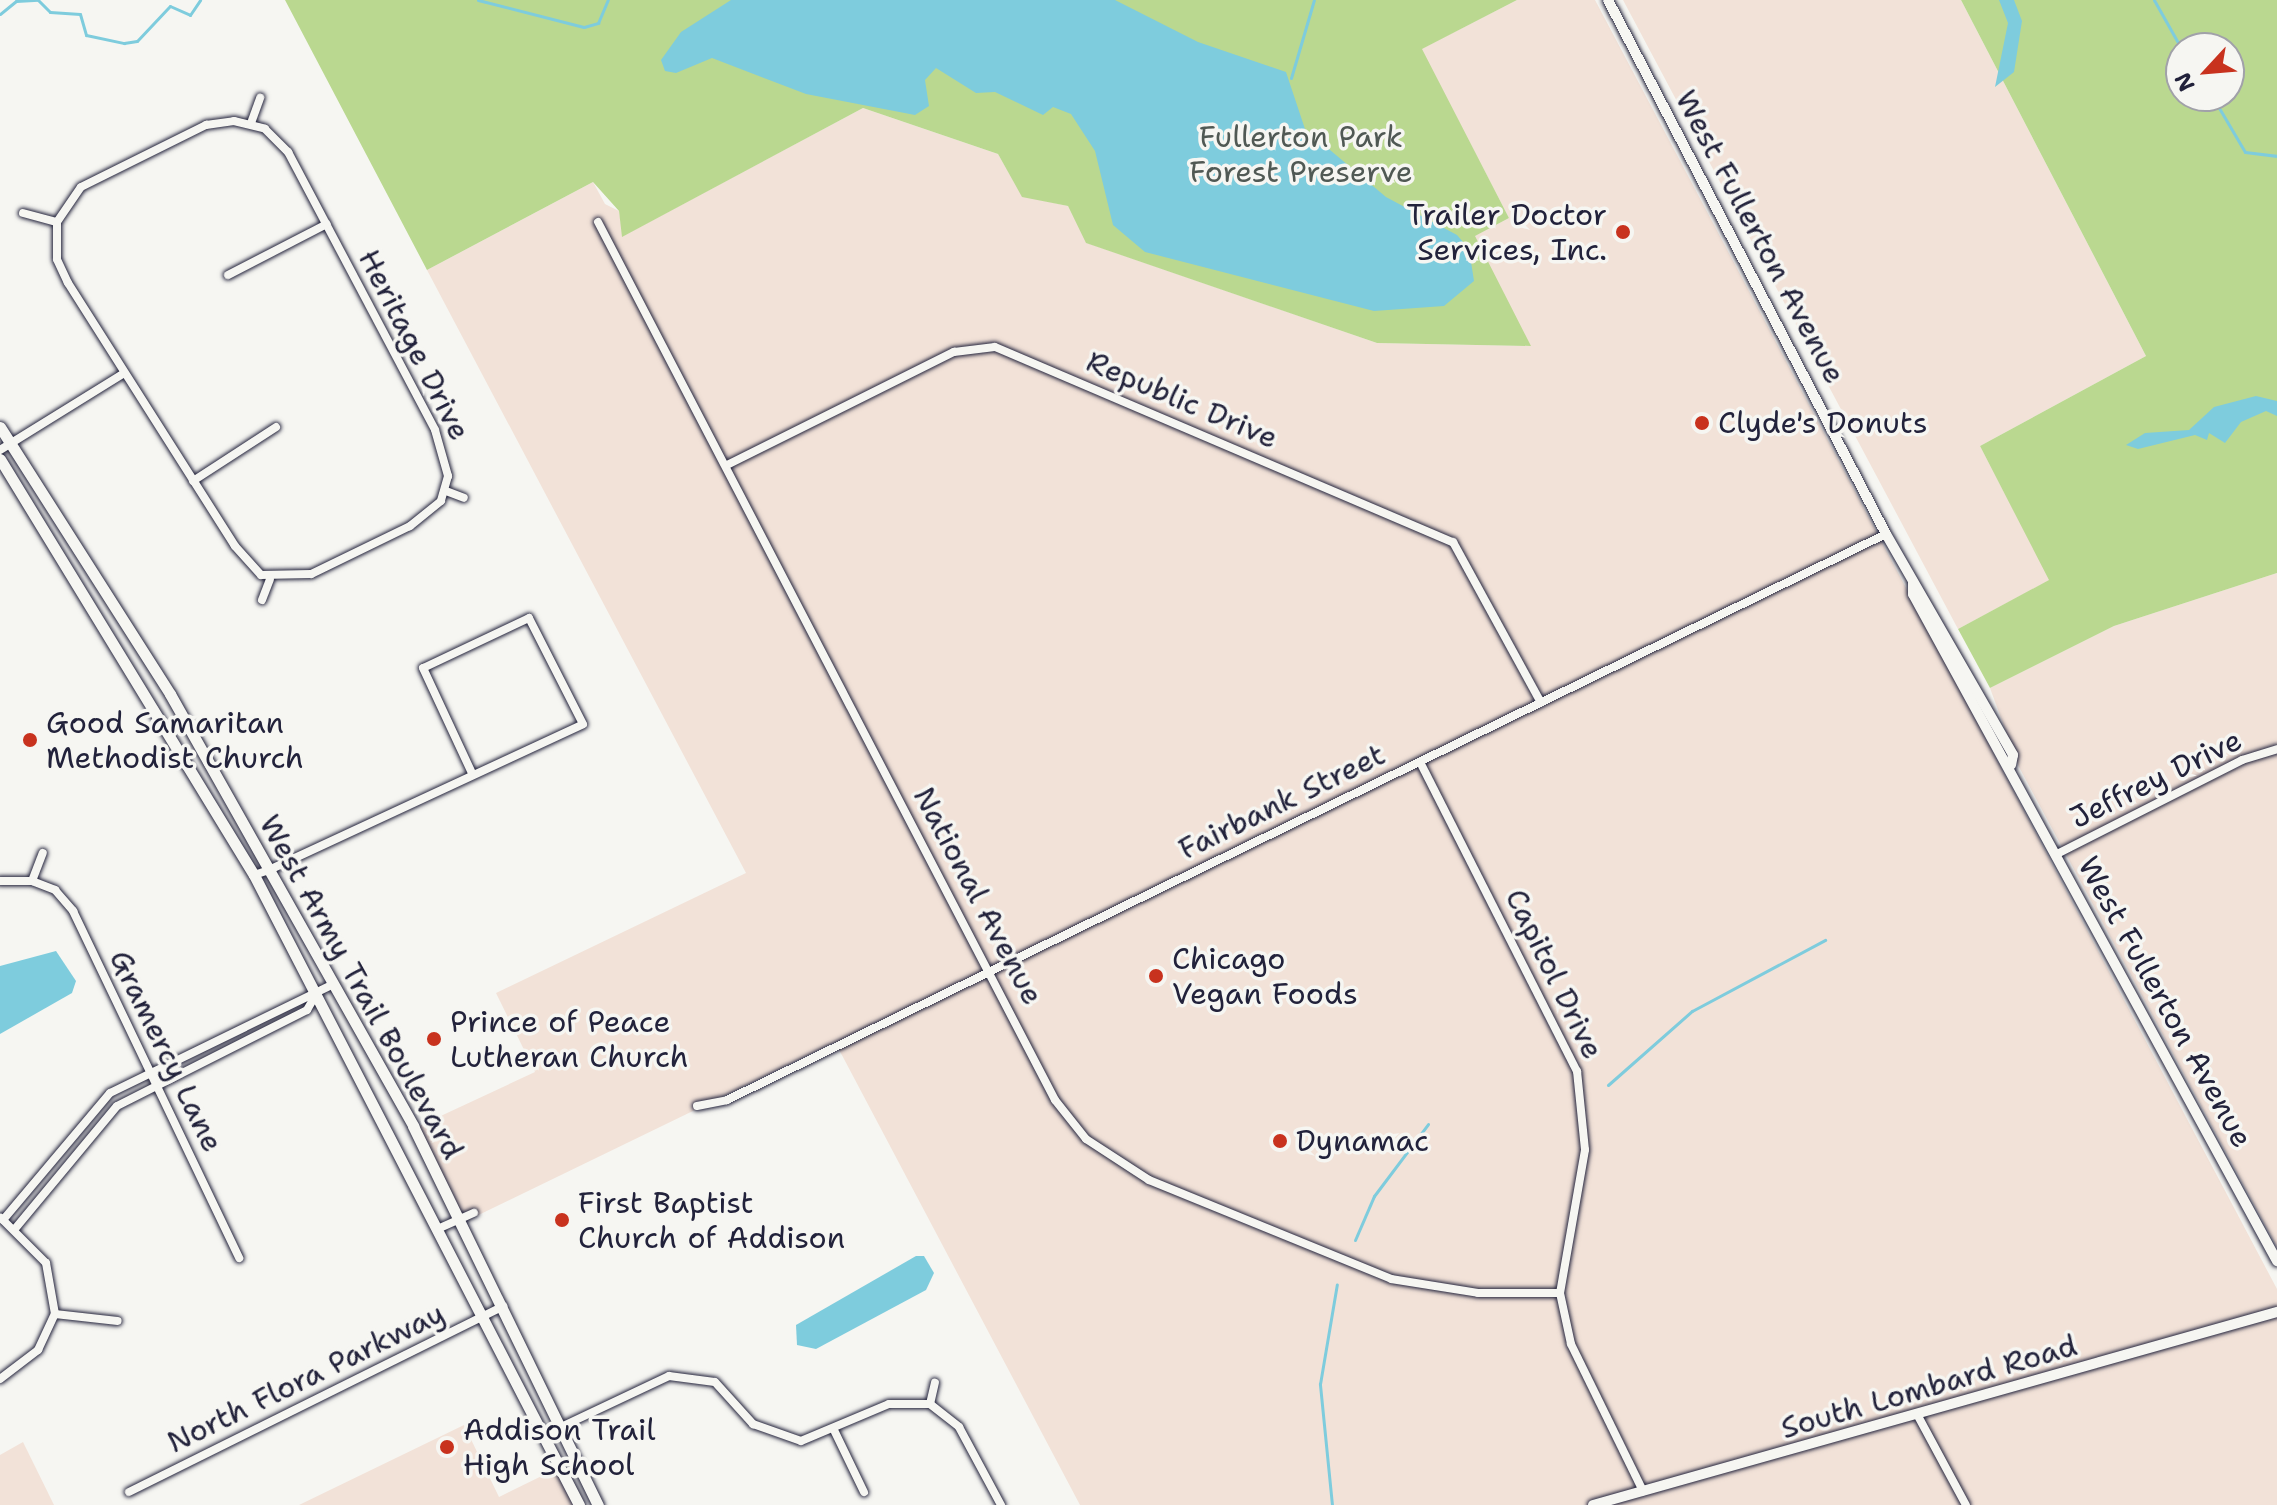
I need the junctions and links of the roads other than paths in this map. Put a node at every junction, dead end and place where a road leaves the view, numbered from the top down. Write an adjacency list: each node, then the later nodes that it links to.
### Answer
1 (1608, 0): 18 (street, West Fullerton Avenue)
2 (260, 98): 3 (street)
3 (251, 123): 5 (street); 7 (street, Heritage Drive)
4 (23, 213): 5 (street)
5 (57, 222): 9 (street)
6 (598, 222): 14 (street, National Avenue)
7 (327, 224): 8 (street, Heritage Drive); 16 (street, Heritage Drive)
8 (228, 275)
9 (124, 373): 12 (street); 15 (street)
10 (0, 427): 12 (main road, West Army Trail Boulevard)
11 (276, 427): 15 (street)
12 (5, 446): 21 (main road, West Army Trail Boulevard)
13 (0, 459): 23 (main road, West Army Trail Boulevard)
14 (727, 465): 22 (street, Republic Drive); 33 (street, National Avenue)
15 (193, 481): 19 (street)
16 (446, 491): 17 (street, Heritage Drive); 19 (street, Heritage Drive)
17 (464, 498)
18 (1886, 534): 22 (street, Fairbank Street); 28 (street, West Fullerton Avenue)
19 (270, 579): 20 (street)
20 (262, 600)
21 (170, 694): 23 (main road); 29 (main road, West Army Trail Boulevard)
22 (1541, 703): 25 (street, Fairbank Street)
23 (151, 705): 30 (main road, West Army Trail Boulevard)
24 (2277, 749): 28 (street, Jeffrey Drive)
25 (1420, 762): 33 (street, Fairbank Street); 52 (street, Capitol Drive)
26 (473, 775): 26 (street); 29 (street)
27 (43, 853): 32 (street)
28 (2057, 854): 51 (street, West Fullerton Avenue)
29 (269, 870): 30 (street); 34 (main road, West Army Trail Boulevard)
30 (254, 875): 35 (main road, West Army Trail Boulevard)
31 (0, 881): 32 (street)
32 (32, 881): 36 (street, Gramercy Lane)
33 (992, 972): 38 (street, Fairbank Street); 52 (street, National Avenue)
34 (333, 984): 35 (street); 39 (main road, West Army Trail Boulevard)
35 (318, 992): 36 (street); 37 (street); 40 (main road, West Army Trail Boulevard)
36 (149, 1072): 37 (street, Gramercy Lane); 41 (street)
37 (155, 1084): 42 (street); 50 (street, Gramercy Lane)
38 (697, 1106)
39 (403, 1108): 40 (main road); 43 (main road, West Army Trail Boulevard)
40 (384, 1118): 44 (main road, West Army Trail Boulevard)
41 (73, 1130): 42 (street); 46 (street)
42 (86, 1140): 49 (street)
43 (422, 1145): 44 (main road); 47 (main road, West Army Trail Boulevard)
44 (404, 1155): 48 (main road, West Army Trail Boulevard)
45 (474, 1213): 47 (street)
46 (1, 1219): 49 (street)
47 (460, 1219): 48 (street); 53 (main road, West Army Trail Boulevard)
48 (442, 1227): 56 (main road, West Army Trail Boulevard)
49 (14, 1230): 55 (street)
50 (239, 1258)
51 (2277, 1261)
52 (1560, 1293): 65 (street, Capitol Drive)
53 (503, 1306): 56 (street, North Flora Parkway); 62 (main road, West Army Trail Boulevard)
54 (2277, 1312): 61 (street, South Lombard Road)
55 (55, 1314): 57 (street); 58 (street)
56 (487, 1315): 64 (main road, West Army Trail Boulevard); 66 (street, North Flora Parkway)
57 (118, 1321)
58 (0, 1379)
59 (935, 1383): 60 (street)
60 (930, 1404): 63 (street); 70 (street)
61 (1918, 1416): 65 (street, South Lombard Road); 72 (street)
62 (562, 1427): 63 (street); 64 (street); 69 (main road, West Army Trail Boulevard)
63 (834, 1430): 67 (street)
64 (544, 1435): 68 (main road, West Army Trail Boulevard)
65 (1643, 1491): 71 (street, South Lombard Road)
66 (129, 1492)
67 (864, 1492)
68 (579, 1505)
69 (598, 1505)
70 (1001, 1505)
71 (1593, 1505)
72 (1966, 1505)

